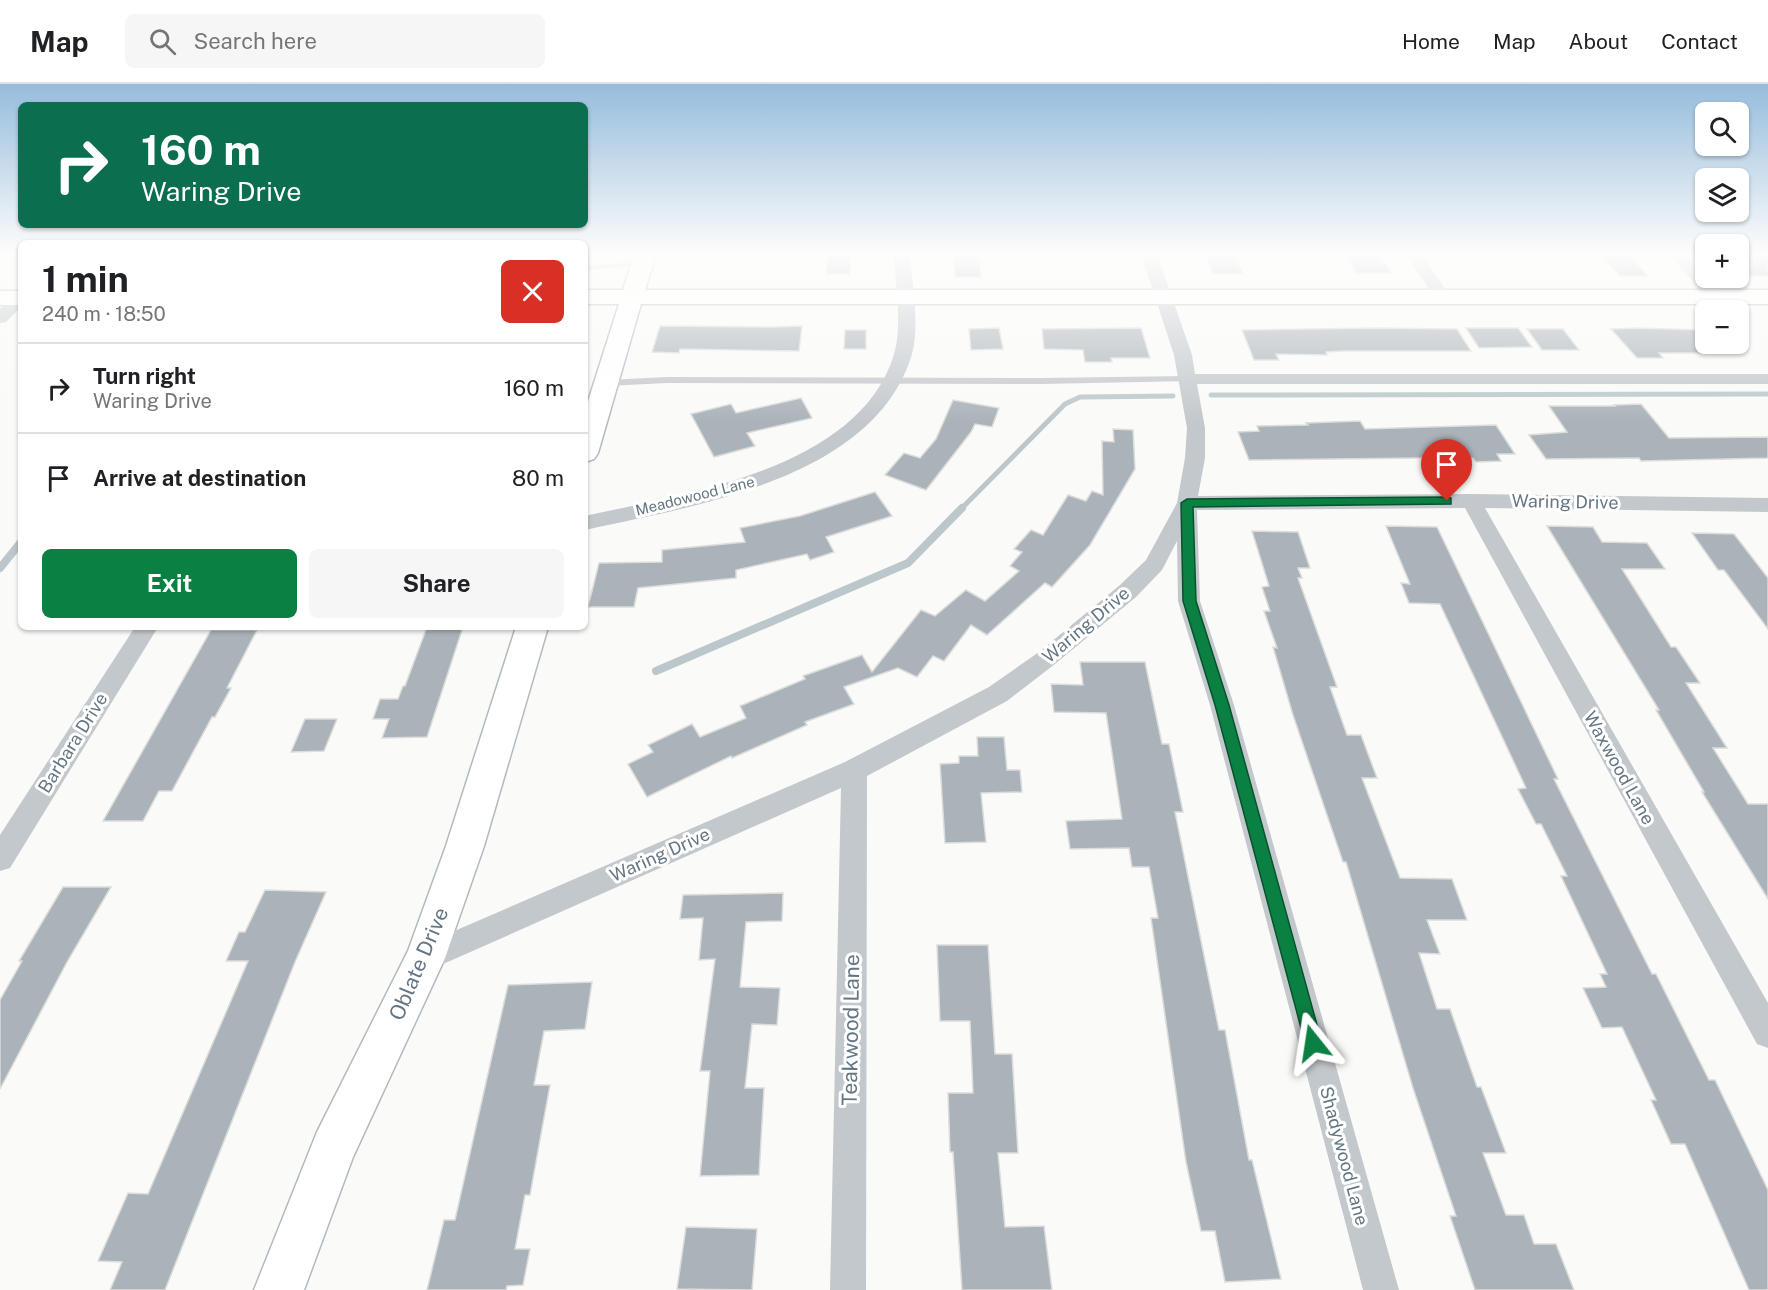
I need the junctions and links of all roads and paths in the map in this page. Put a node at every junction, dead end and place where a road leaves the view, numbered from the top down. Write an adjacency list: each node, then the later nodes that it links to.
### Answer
1 (628, 310): 7 (main road)
2 (904, 310): 6 (street, Meadowood Lane)
3 (1168, 310): 4 (street, Shadywood Lane)
4 (1187, 379): 5 (street); 6 (lane); 10 (street, Shadywood Lane)
5 (1768, 379)
6 (892, 380): 7 (lane); 12 (street, Meadowood Lane)
7 (606, 383): 8 (main road)
8 (588, 443)
9 (1471, 501): 10 (street, Waring Drive); 11 (street, Waring Drive); 18 (street, Waxwood Lane)
10 (1187, 503): 15 (street, Waring Drive); 21 (street, Shadywood Lane)
11 (1768, 505)
12 (588, 522)
13 (145, 630): 16 (street, Barbara Drive)
14 (531, 630): 17 (main road, Oblate Drive)
15 (854, 770): 17 (street, Waring Drive); 20 (street, Teakwood Lane)
16 (0, 859)
17 (425, 958): 19 (main road, Oblate Drive)
18 (1768, 1033)
19 (279, 1290)
20 (848, 1290)
21 (1381, 1290)

